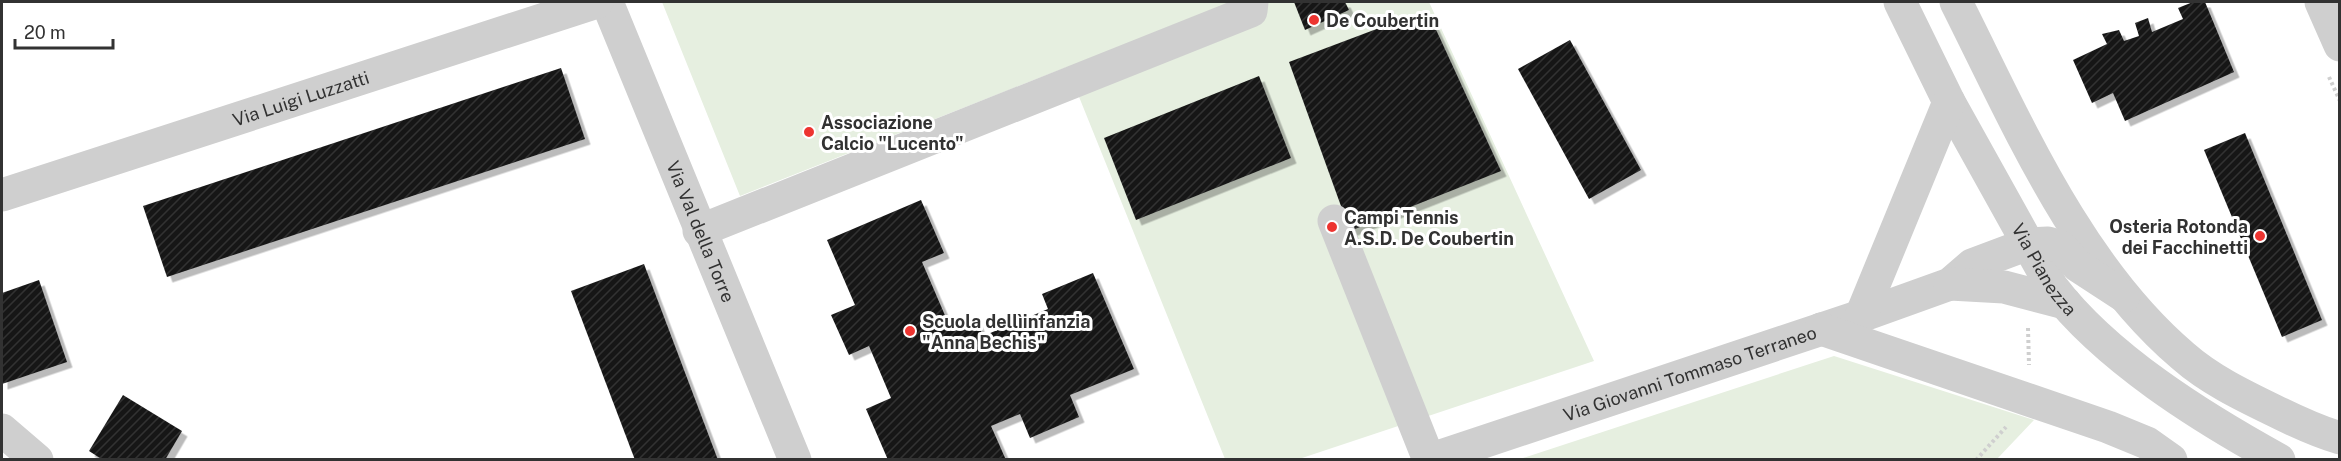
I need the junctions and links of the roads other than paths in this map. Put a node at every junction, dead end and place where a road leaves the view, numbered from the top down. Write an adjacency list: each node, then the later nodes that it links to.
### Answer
1 (597, 2): 9 (street, Via Luigi Luzzatti)
2 (607, 2): 11 (street, Via Val della Torre)
3 (1251, 2): 11 (street)
4 (1900, 2): 8 (street, Via Pianezza)
5 (1956, 2): 14 (street)
6 (2321, 2): 7 (street)
7 (2340, 45)
8 (1949, 102): 12 (street, Via Pianezza); 16 (street)
9 (2, 195)
10 (1334, 221): 22 (street)
11 (699, 231): 21 (street, Via Val della Torre)
12 (2028, 244): 13 (street, Via Giovanni Tommaso Terraneo); 14 (street, Via Giovanni Tommaso Terraneo); 15 (street, Via Pianezza)
13 (1950, 284): 15 (street, Via Giovanni Tommaso Terraneo); 16 (street, Via Giovanni Tommaso Terraneo)
14 (2124, 296): 19 (street)
15 (2065, 303): 24 (street, Via Pianezza)
16 (1861, 316): 17 (street, Via Giovanni Tommaso Terraneo)
17 (1821, 329): 22 (street, Via Giovanni Tommaso Terraneo); 23 (street)
18 (2, 430): 20 (street)
19 (2340, 439): 25 (street)
20 (37, 459)
21 (795, 459)
22 (1429, 459)
23 (2171, 459)
24 (2279, 459)
25 (2330, 459)

